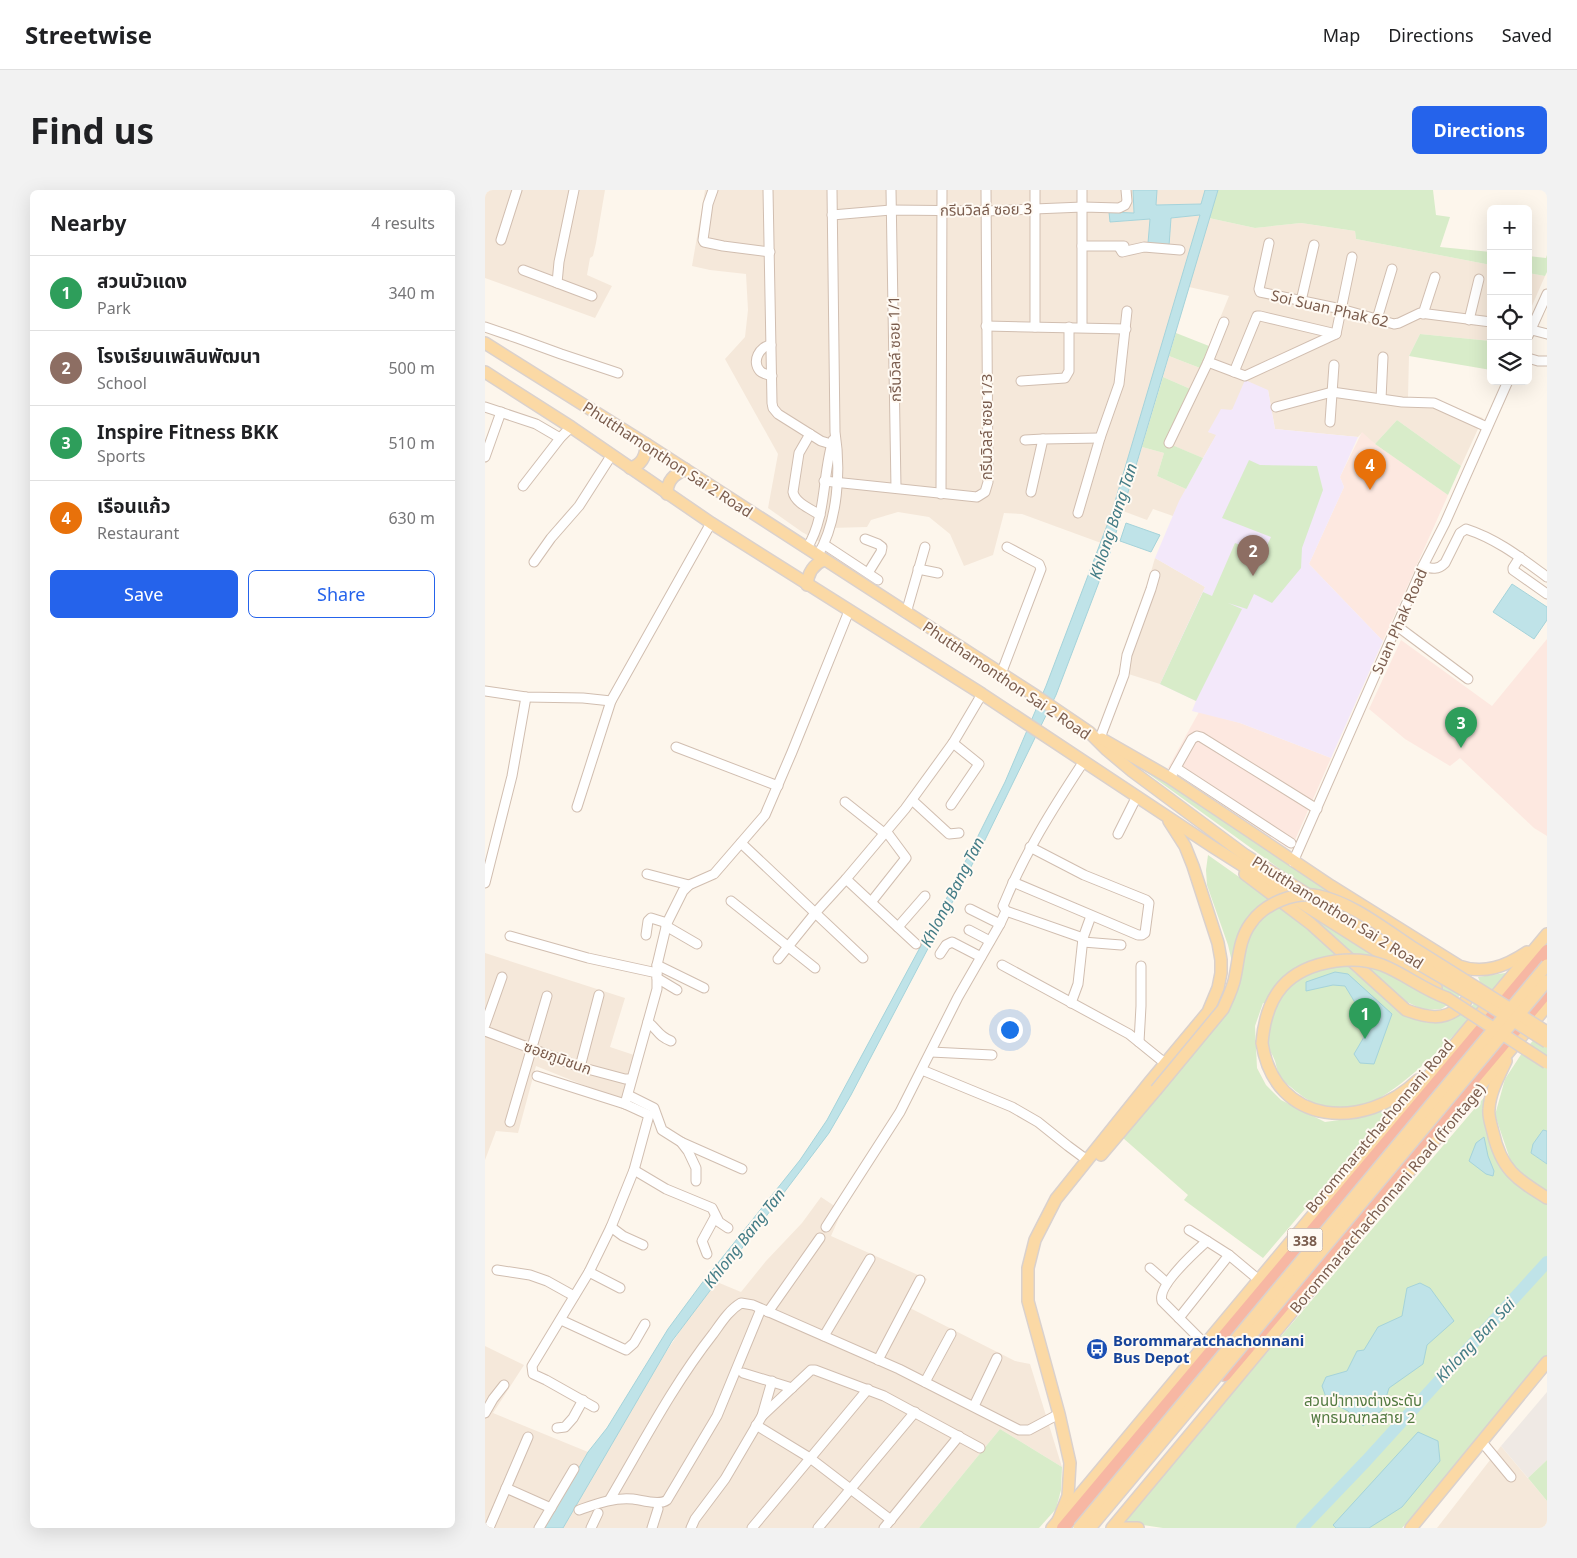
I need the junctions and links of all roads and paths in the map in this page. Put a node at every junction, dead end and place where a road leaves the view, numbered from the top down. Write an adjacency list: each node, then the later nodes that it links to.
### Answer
1 (517, 190): 18 (street)
2 (574, 190): 31 (street)
3 (713, 190): 25 (street)
4 (768, 190): 25 (street)
5 (832, 190): 17 (street)
6 (891, 190): 14 (street, กรีนวิลล์ ซอย 1/1)
7 (942, 190): 15 (street)
8 (986, 190): 16 (street, กรีนวิลล์ ซอย 1/3)
9 (1035, 190): 13 (street)
10 (1082, 190): 12 (street)
11 (1126, 190): 12 (street, กรีนวิลล์ ซอย 3)
12 (1083, 207): 13 (street, กรีนวิลล์ ซอย 3); 22 (street)
13 (1035, 208): 16 (street, กรีนวิลล์ ซอย 3); 45 (street)
14 (891, 210): 15 (street, กรีนวิลล์ ซอย 3); 17 (street, กรีนวิลล์ ซอย 3); 89 (street, กรีนวิลล์ ซอย 1/1)
15 (942, 210): 16 (street, กรีนวิลล์ ซอย 3); 92 (street)
16 (986, 211): 43 (street, กรีนวิลล์ ซอย 1/3)
17 (832, 215): 73 (street)
18 (501, 240)
19 (1269, 243): 34 (street, Soi Suan Phak 62)
20 (1132, 244): 23 (street)
21 (1314, 245): 34 (street)
22 (1082, 246): 23 (street); 47 (street)
23 (1119, 247): 24 (street)
24 (1180, 250)
25 (770, 252): 53 (street)
26 (1352, 257): 35 (street)
27 (523, 270): 31 (street)
28 (1392, 270): 38 (street)
29 (1435, 277): 37 (street)
30 (1479, 279): 39 (street)
31 (557, 283): 33 (street)
32 (1547, 294): 42 (street)
33 (592, 296)
34 (1301, 301): 35 (street, Soi Suan Phak 62)
35 (1341, 310): 38 (street, Soi Suan Phak 62); 50 (street)
36 (1127, 312): 48 (street)
37 (1423, 314): 38 (street, Soi Suan Phak 62); 39 (street, Soi Suan Phak 62)
38 (1377, 319)
39 (1469, 320): 41 (street, Soi Suan Phak 62)
40 (1224, 322): 57 (street)
41 (1487, 322)
42 (1532, 325)
43 (986, 326): 45 (street); 92 (street, กรีนวิลล์ ซอย 1/3)
44 (485, 327): 61 (street)
45 (1035, 327): 46 (street)
46 (1069, 327): 47 (street); 63 (street)
47 (1082, 327): 48 (street)
48 (1126, 329): 76 (street)
49 (1532, 332): 51 (street)
50 (1335, 334): 60 (street); 60 (street)
51 (1547, 334)
52 (485, 343): 80 (main road, Phutthamonthon Sai 2 Road)
53 (771, 345): 62 (street); 62 (street)
54 (1383, 357): 66 (street)
55 (1532, 359): 56 (street)
56 (1547, 361)
57 (1208, 362): 60 (street); 79 (street)
58 (1334, 365): 65 (street)
59 (485, 372): 71 (main road, Phutthamonthon Sai 2 Road)
60 (1234, 372)
61 (618, 373)
62 (772, 376): 74 (street)
63 (1021, 381)
64 (1506, 385): 72 (street, Suan Phak Road)
65 (1332, 392): 66 (street); 68 (street); 70 (street)
66 (1381, 400): 72 (street)
67 (485, 407): 69 (street)
68 (1276, 407)
69 (501, 412): 75 (street); 83 (street)
70 (1330, 422)
71 (571, 427): 75 (street); 82 (main road, Phutthamonthon Sai 2 Road)
72 (1487, 427): 104 (street, Suan Phak Road)
73 (835, 432): 81 (street); 87 (street)
74 (810, 434): 81 (street); 94 (street)
75 (560, 438): 88 (street)
76 (1100, 438): 78 (street); 93 (street)
77 (1025, 440): 78 (street)
78 (1043, 440): 90 (street)
79 (1169, 443)
80 (646, 444): 84 (main road); 85 (main road, Phutthamonthon Sai 2 Road)
81 (831, 444): 86 (street)
82 (611, 456): 84 (main road, Phutthamonthon Sai 2 Road); 103 (street)
83 (485, 457)
84 (630, 468): 91 (main road, Phutthamonthon Sai 2 Road)
85 (685, 469): 91 (main road); 100 (main road, Phutthamonthon Sai 2 Road)
86 (824, 481): 87 (street, กรีนวิลล์ ซอย 1/3); 94 (street)
87 (837, 483): 89 (street, กรีนวิลล์ ซอย 1/3); 97 (street)
88 (523, 486)
89 (896, 488): 92 (street, กรีนวิลล์ ซอย 1/3)
90 (1031, 492)
91 (667, 494): 95 (main road, Phutthamonthon Sai 2 Road)
92 (941, 494)
93 (1079, 513)
94 (820, 515): 100 (street)
95 (711, 523): 111 (main road, Phutthamonthon Sai 2 Road); 121 (street)
96 (865, 539): 106 (street)
97 (825, 545): 102 (street); 106 (street)
98 (925, 547): 105 (street)
99 (1007, 547): 116 (street)
100 (807, 548): 102 (main road, Phutthamonthon Sai 2 Road)
101 (1520, 557): 104 (street); 109 (street); 112 (street)
102 (821, 558): 111 (main road); 114 (main road, Phutthamonthon Sai 2 Road)
103 (534, 562)
104 (1423, 566): 115 (street, Suan Phak Road)
105 (918, 569): 107 (street); 114 (street)
106 (867, 573): 110 (street)
107 (938, 573)
108 (1155, 575): 123 (street)
109 (1547, 577)
110 (877, 580)
111 (807, 585): 113 (main road, Phutthamonthon Sai 2 Road)
112 (1547, 594)
113 (849, 611): 119 (main road, Phutthamonthon Sai 2 Road); 128 (street)
114 (906, 613): 116 (main road, Phutthamonthon Sai 2 Road)
115 (1397, 626): 117 (street); 134 (street, Suan Phak Road)
116 (1001, 674): 122 (main road, Phutthamonthon Sai 2 Road)
117 (1468, 679)
118 (485, 691): 120 (street)
119 (981, 694): 124 (street); 126 (main road, Phutthamonthon Sai 2 Road)
120 (527, 696): 121 (street); 147 (street)
121 (611, 702): 133 (street)
122 (1089, 732): 123 (main road); 198 (main road, Phutthamonthon Sai 2 Road, bridge)
123 (1100, 738): 127 (main road)
124 (953, 743): 130 (street); 132 (street)
125 (676, 748): 128 (street)
126 (1084, 761): 129 (main road, Phutthamonthon Sai 2 Road); 141 (street)
127 (1173, 773): 134 (street); 140 (street); 143 (main road)
128 (778, 786): 139 (street)
129 (1137, 796): 135 (main road, Phutthamonthon Sai 2 Road); 138 (street)
130 (912, 800): 136 (street); 137 (street)
131 (845, 802): 136 (street)
132 (951, 805)
133 (577, 807)
134 (1317, 809): 143 (street, Suan Phak Road)
135 (1165, 815): 142 (main road, Phutthamonthon Sai 2 Road); 205 (main road)
136 (885, 832): 145 (street); 151 (street)
137 (959, 833)
138 (1118, 834)
139 (741, 843): 148 (street); 154 (street)
140 (1291, 844)
141 (1030, 847): 146 (street); 155 (street)
142 (1213, 847): 177 (main road); 189 (main road, Phutthamonthon Sai 2 Road)
143 (1293, 862): 177 (main road)
144 (647, 874): 148 (street)
145 (846, 879): 151 (street); 154 (street)
146 (1013, 882): 153 (street); 155 (street)
147 (485, 883)
148 (689, 885): 157 (street)
149 (925, 896): 158 (street)
150 (731, 901): 168 (street)
151 (871, 901): 158 (street)
152 (970, 909): 156 (street)
153 (1006, 911): 156 (street); 163 (street)
154 (815, 912): 168 (street); 172 (street)
155 (1091, 916): 163 (street)
156 (1001, 924): 164 (street)
157 (667, 925): 161 (street); 165 (street); 179 (street)
158 (898, 926): 166 (street)
159 (969, 930): 164 (street)
160 (1547, 934): 169 (main road, 338)
161 (646, 935)
162 (510, 936): 179 (street)
163 (1083, 940): 167 (street); 190 (street)
164 (990, 941): 171 (street)
165 (697, 944)
166 (916, 944)
167 (1121, 945)
168 (788, 947): 173 (street); 178 (street)
169 (1542, 949): 177 (main road); 200 (main road, 338); 279 (highway, Borommaratchachonnani Road / 338)
170 (941, 954): 171 (street)
171 (981, 957): 202 (street)
172 (863, 958)
173 (779, 959)
174 (1002, 965): 190 (street)
175 (1547, 965): 288 (main road, 338, bridge)
176 (1141, 966): 197 (street)
177 (1459, 966)
178 (815, 968)
179 (657, 972): 182 (street); 183 (street); 192 (street)
180 (502, 977): 186 (street)
181 (1547, 981): 289 (main road, 338, bridge)
182 (704, 988)
183 (677, 990)
184 (485, 992): 186 (street)
185 (1547, 992): 290 (highway, 338)
186 (495, 995): 193 (street)
187 (599, 995): 206 (street)
188 (547, 996): 201 (street)
189 (1447, 998): 200 (main road, bridge); 204 (main road, Phutthamonthon Sai 2 Road, bridge)
190 (1071, 1003): 197 (street)
191 (1547, 1006): 199 (main road, Borommaratchachonnani Road (frontage) / 338)
192 (647, 1022): 196 (street); 209 (street)
193 (485, 1024)
194 (485, 1031): 201 (street, ซอยภูมิชนก)
195 (1547, 1032): 219 (main road, bridge)
196 (671, 1041)
197 (1139, 1042): 205 (street)
198 (1547, 1042)
199 (1513, 1046): 218 (main road); 291 (main road, Borommaratchachonnani Road (frontage) / 338)
200 (1453, 1047): 235 (main road, 338)
201 (531, 1048): 206 (street, ซอยภูมิชนก); 212 (street)
202 (931, 1052): 203 (street); 207 (street)
203 (992, 1055)
204 (1547, 1063)
205 (1166, 1064): 214 (main road)
206 (580, 1067): 209 (street, ซอยภูมิชนก)
207 (922, 1070): 214 (street); 221 (street)
208 (537, 1076): 211 (street)
209 (631, 1079): 210 (street)
210 (628, 1095): 211 (street); 213 (street)
211 (625, 1104): 216 (street)
212 (510, 1122)
213 (681, 1142): 215 (street); 217 (street)
214 (1087, 1160): 219 (main road)
215 (742, 1169)
216 (635, 1170): 220 (street); 222 (street)
217 (697, 1181)
218 (1547, 1198)
219 (1055, 1200): 260 (main road)
220 (715, 1217): 223 (street); 228 (street)
221 (826, 1227)
222 (611, 1228): 227 (street); 233 (street)
223 (728, 1228)
224 (1189, 1230): 226 (street)
225 (820, 1238): 239 (street)
226 (1207, 1241): 229 (street); 236 (street)
227 (643, 1245)
228 (707, 1254)
229 (1229, 1255): 235 (street); 240 (street)
230 (870, 1258): 244 (street)
231 (1150, 1268): 236 (street)
232 (497, 1270): 238 (street)
233 (589, 1272): 237 (street); 238 (street)
234 (920, 1280): 247 (street)
235 (1259, 1280): 245 (main road, 338)
236 (1167, 1283): 240 (street)
237 (619, 1288)
238 (574, 1296): 241 (street)
239 (765, 1310): 244 (street); 273 (street); 273 (street)
240 (1179, 1318): 245 (street)
241 (561, 1320): 242 (street); 255 (street)
242 (645, 1324)
243 (951, 1334): 251 (street)
244 (824, 1336): 247 (street)
245 (1205, 1344): 279 (main road, 338)
246 (997, 1358): 256 (street)
247 (878, 1360): 251 (street)
248 (1547, 1362): 266 (main road)
249 (743, 1373): 250 (street)
250 (772, 1381): 253 (street); 261 (street)
251 (925, 1382): 256 (street)
252 (504, 1385): 259 (street)
253 (792, 1388): 254 (street); 261 (street)
254 (868, 1389): 258 (street); 268 (street)
255 (583, 1400): 257 (street); 263 (street)
256 (974, 1406): 260 (street)
257 (594, 1407)
258 (915, 1412): 264 (street); 272 (street)
259 (485, 1413)
260 (1059, 1414): 279 (main road)
261 (762, 1416): 262 (street)
262 (756, 1425): 268 (street); 284 (street)
263 (557, 1428)
264 (959, 1436): 267 (street); 278 (street)
265 (528, 1437): 271 (street)
266 (1482, 1442): 270 (street); 294 (main road)
267 (981, 1448)
268 (810, 1458): 272 (street); 285 (street)
269 (574, 1468): 274 (street)
270 (1511, 1477)
271 (506, 1488): 274 (street); 280 (street)
272 (852, 1489): 278 (street); 286 (street)
273 (611, 1499): 276 (street)
274 (551, 1508): 281 (street)
275 (658, 1508): 283 (street)
276 (579, 1510)
277 (598, 1513): 282 (street)
278 (891, 1520): 287 (street)
279 (1058, 1526)
280 (489, 1528)
281 (539, 1528)
282 (591, 1528)
283 (652, 1528)
284 (691, 1528)
285 (752, 1528)
286 (818, 1528)
287 (884, 1528)
288 (1079, 1528)
289 (1090, 1528)
290 (1097, 1528)
291 (1112, 1528)
292 (1123, 1528): 293 (main road)
293 (1138, 1528)
294 (1411, 1528)

